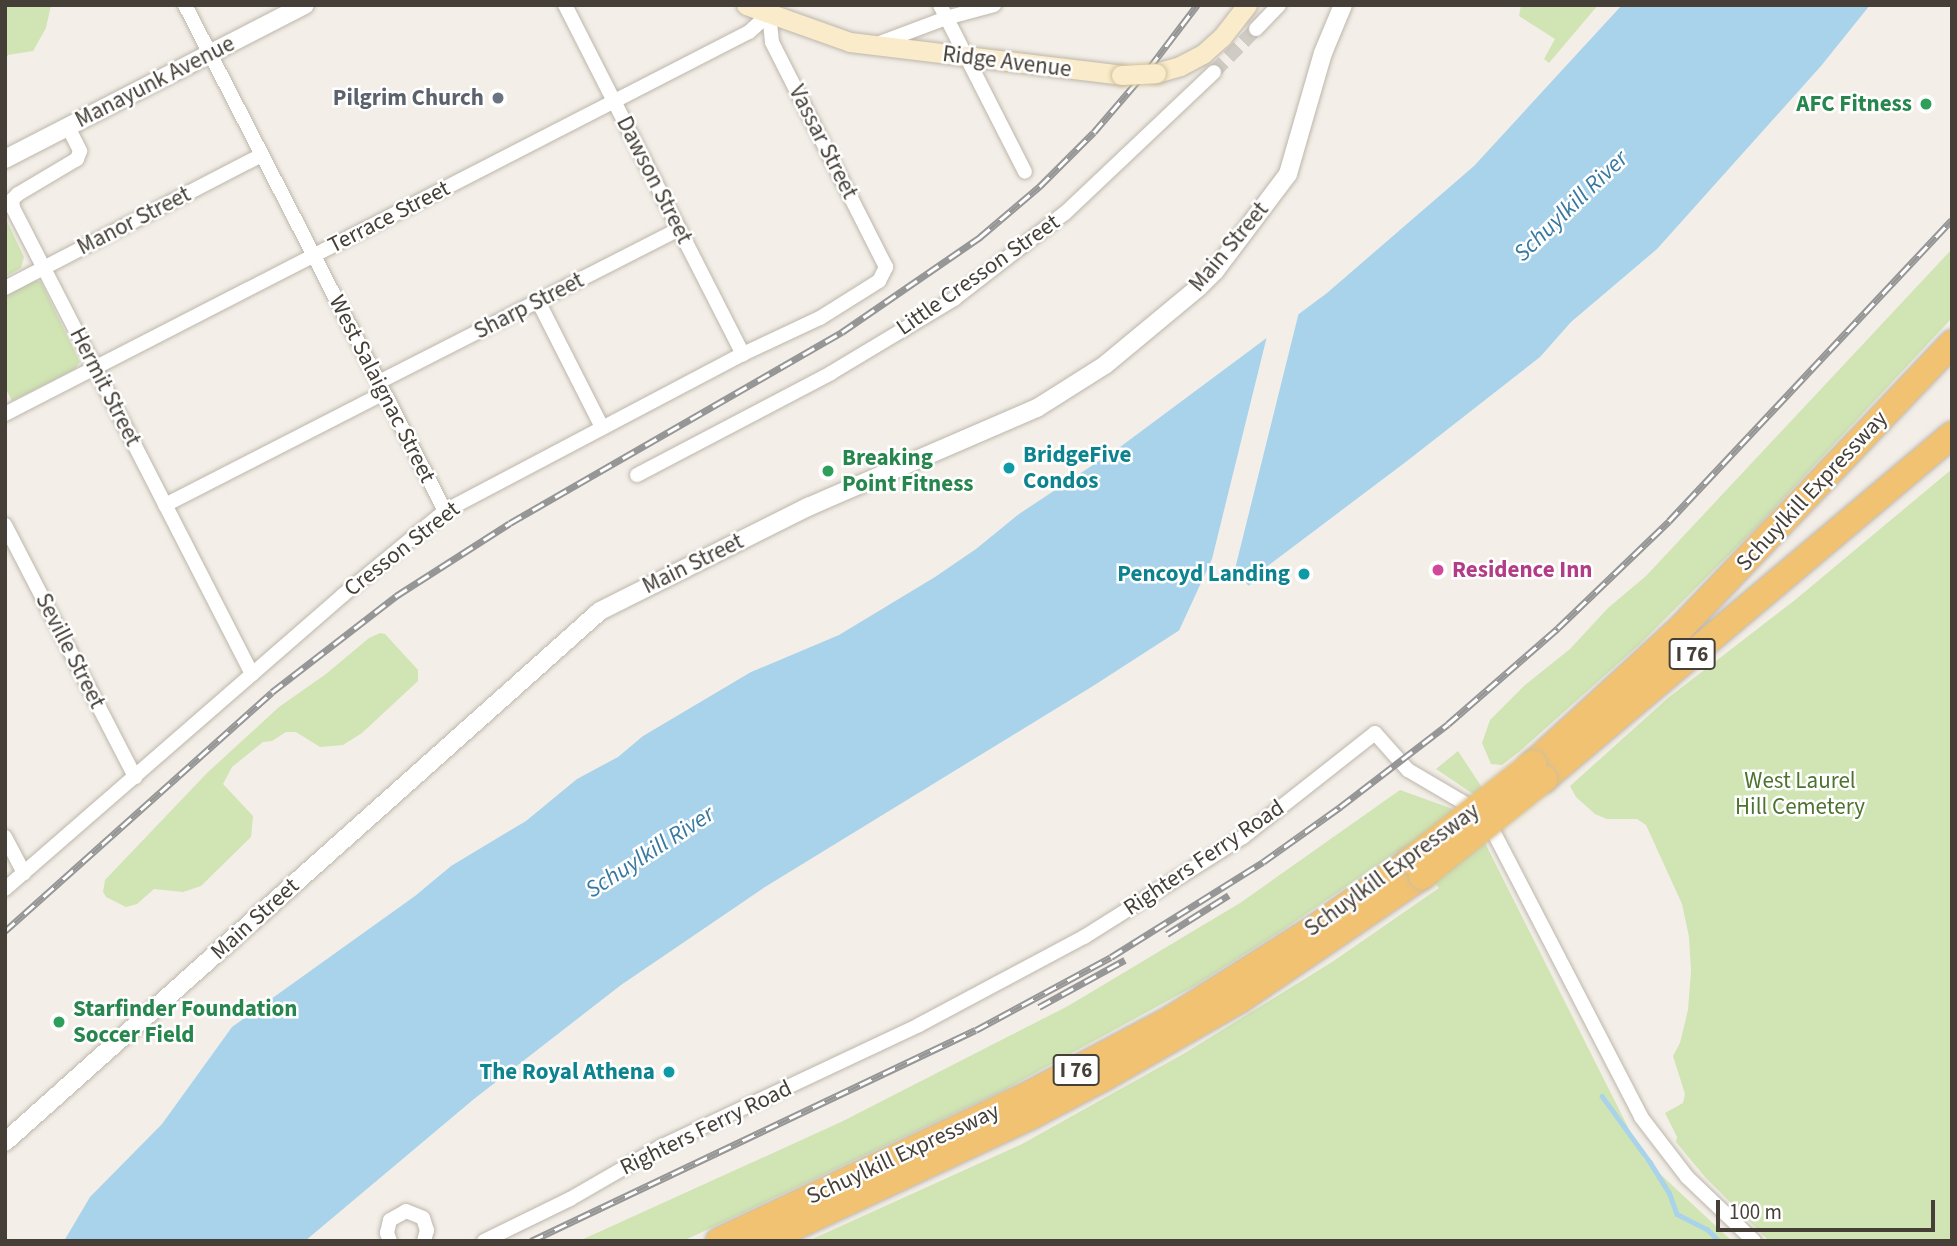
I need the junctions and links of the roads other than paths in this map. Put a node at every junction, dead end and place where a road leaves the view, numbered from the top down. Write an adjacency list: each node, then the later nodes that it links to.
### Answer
1 (185, 5): 13 (street, West Salaignac Street)
2 (305, 5): 13 (street, Manayunk Avenue)
3 (565, 5): 16 (street, Dawson Street)
4 (746, 5): 10 (main road, Ridge Avenue)
5 (994, 5): 9 (street)
6 (1247, 5): 14 (main road, Ridge Avenue, bridge)
7 (1279, 5): 11 (street)
8 (1343, 5): 45 (street, Main Street)
9 (943, 11): 12 (street); 14 (street)
10 (769, 14): 12 (main road, Ridge Avenue); 16 (street, Terrace Street); 23 (street, Vassar Street)
11 (1256, 29)
12 (872, 46): 14 (main road, Ridge Avenue)
13 (210, 54): 17 (street, Manayunk Avenue); 18 (street, West Salaignac Street)
14 (967, 57): 20 (street)
15 (1214, 72): 34 (street, Little Cresson Street)
16 (614, 101): 21 (street, Dawson Street); 22 (street, Terrace Street)
17 (68, 127): 19 (street, Manayunk Avenue); 24 (street, Hermit Street)
18 (262, 155): 22 (street, West Salaignac Street); 24 (street, Manor Street)
19 (5, 159)
20 (1026, 172)
21 (679, 229): 26 (street, Sharp Street); 28 (street, Dawson Street)
22 (314, 256): 29 (street, Terrace Street); 30 (street, West Salaignac Street)
23 (886, 267): 28 (street, Cresson Street)
24 (43, 268): 25 (street, Manor Street); 29 (street, Hermit Street)
25 (5, 288)
26 (538, 301): 30 (street, Sharp Street); 32 (street)
27 (1952, 343): 39 (highway, Schuylkill Expressway / I 76)
28 (743, 354): 32 (street, Cresson Street)
29 (95, 368): 31 (street, Terrace Street); 35 (street, Hermit Street)
30 (382, 388): 35 (street, Sharp Street); 36 (street, West Salaignac Street)
31 (5, 414)
32 (602, 427): 36 (street, Cresson Street)
33 (1952, 435): 39 (highway, Schuylkill Expressway / I 76)
34 (637, 475)
35 (165, 505): 38 (street, Hermit Street)
36 (445, 511): 38 (street, Cresson Street)
37 (5, 525): 40 (street, Seville Street)
38 (252, 674): 40 (street, Cresson Street)
39 (1539, 771): 42 (highway, Schuylkill Expressway / I 76, bridge)
40 (135, 777): 43 (street, Cresson Street)
41 (5, 837): 43 (street)
42 (1416, 868): 49 (highway, Schuylkill Expressway / I 76); 50 (highway, Schuylkill Expressway / I 76)
43 (24, 873): 44 (street, Cresson Street)
44 (5, 889)
45 (5, 1142)
46 (390, 1241): 47 (street)
47 (424, 1241)
48 (484, 1241): 51 (street, Righters Ferry Road)
49 (719, 1241)
50 (764, 1241)
51 (1754, 1241)

